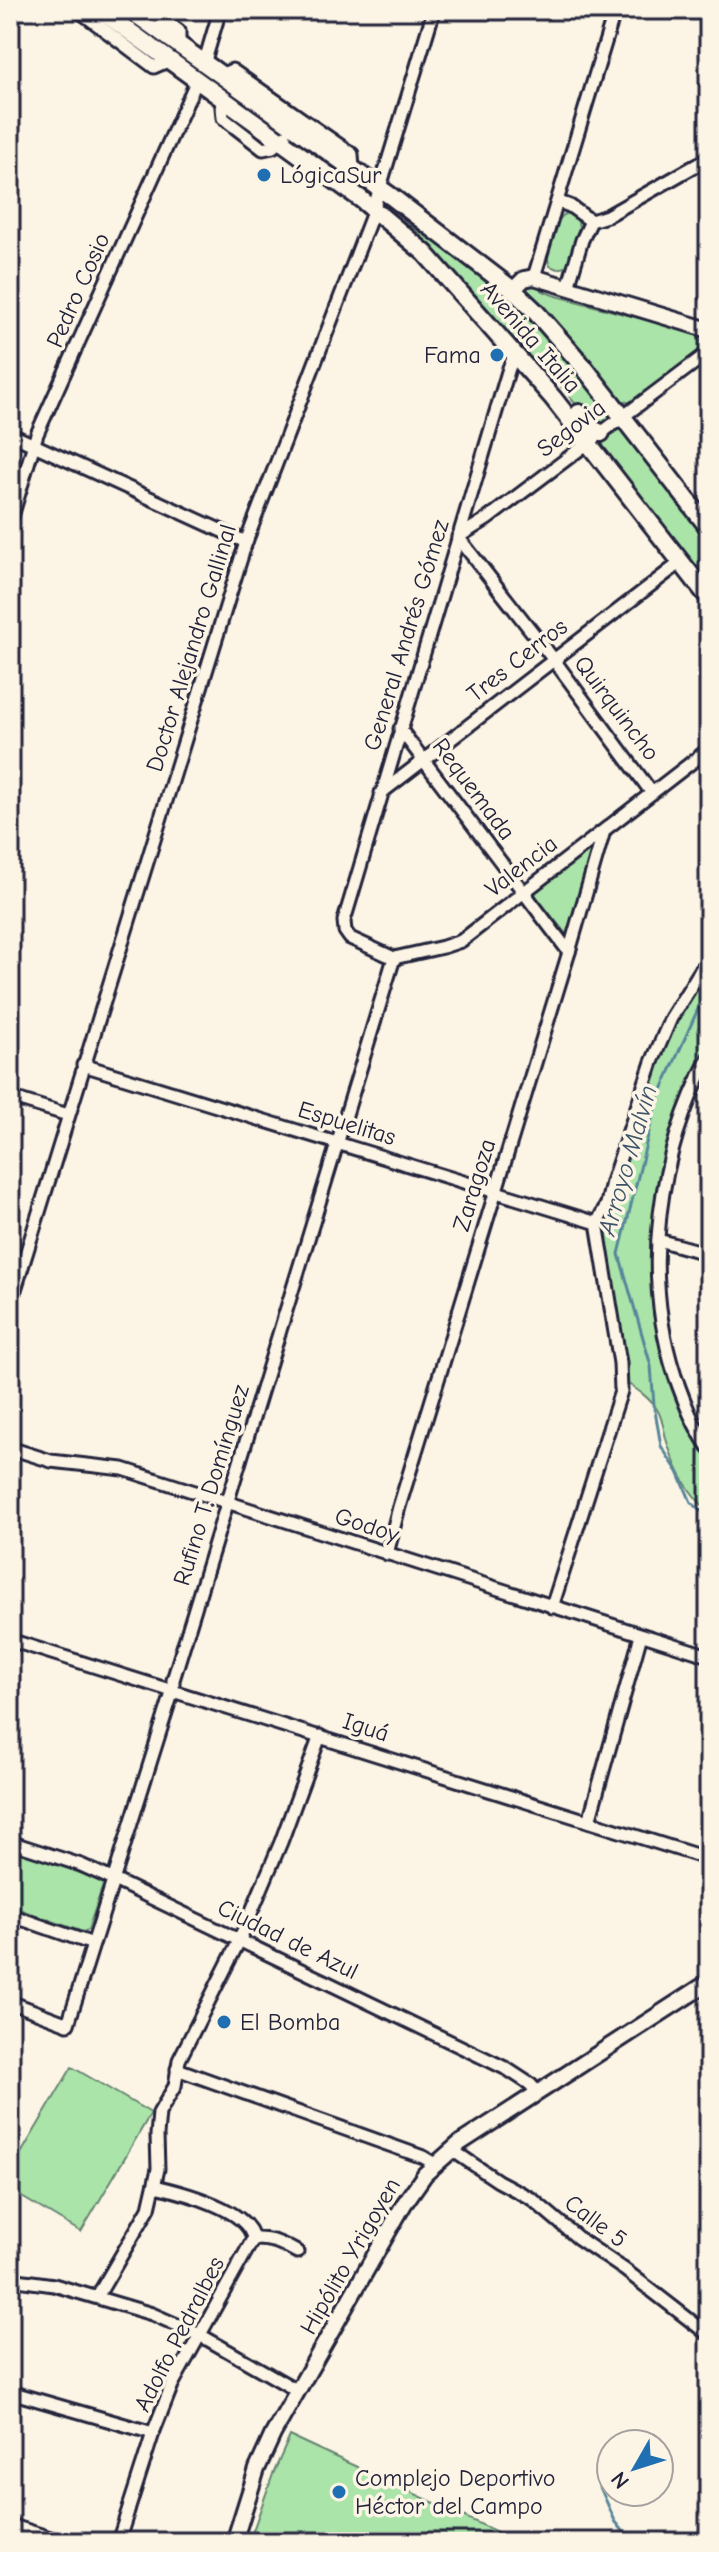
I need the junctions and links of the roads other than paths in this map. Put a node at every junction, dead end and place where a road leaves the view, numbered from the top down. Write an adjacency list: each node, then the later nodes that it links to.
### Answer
1 (78, 10): 9 (street, Avenida Italia)
2 (100, 10): 9 (main road, Avenida Italia)
3 (130, 10): 9 (main road, Avenida Italia)
4 (151, 10): 9 (street, Avenida Italia)
5 (220, 10): 10 (street, Pedro Cosio)
6 (434, 10): 17 (street, Doctor Alejandro Gallinal)
7 (628, 10): 8 (street)
8 (614, 15): 18 (street)
9 (174, 53): 10 (main road, Avenida Italia)
10 (200, 72): 11 (main road, Avenida Italia); 13 (main road, Avenida Italia); 31 (street, Pedro Cosio)
11 (220, 75): 12 (main road, Avenida Italia); 16 (street, Avenida Italia)
12 (292, 125): 13 (street); 16 (main road, Avenida Italia)
13 (280, 142): 14 (main road, Avenida Italia)
14 (299, 155): 17 (main road); 19 (main road, Avenida Italia)
15 (709, 158): 20 (street)
16 (353, 171): 17 (main road, Avenida Italia)
17 (381, 189): 19 (street, Doctor Alejandro Gallinal); 21 (main road, Avenida Italia)
18 (559, 202): 20 (street); 22 (street)
19 (374, 210): 21 (main road); 27 (main road, Avenida Italia); 35 (street, Doctor Alejandro Gallinal)
20 (591, 221): 23 (street)
21 (467, 253): 24 (main road, Avenida Italia)
22 (534, 277): 23 (street); 24 (street)
23 (568, 287): 25 (street)
24 (513, 290): 28 (main road, Avenida Italia)
25 (709, 330)
26 (709, 352): 28 (street, Segovia)
27 (515, 354): 30 (main road, Avenida Italia); 34 (street, General Andrés Gómez)
28 (623, 416): 30 (street, Segovia); 33 (main road, Avenida Italia)
29 (10, 434): 31 (street)
30 (595, 438): 34 (street, Segovia); 36 (main road, Avenida Italia)
31 (34, 445): 32 (street, Pedro Cosio); 35 (street)
32 (10, 523)
33 (709, 528)
34 (458, 537): 38 (street, Quirquincho); 39 (street, General Andrés Gómez)
35 (246, 542): 50 (street, Doctor Alejandro Gallinal)
36 (681, 562): 37 (main road, Avenida Italia); 38 (street, Tres Cerros)
37 (709, 598)
38 (554, 660): 41 (street, Tres Cerros); 42 (street, Quirquincho)
39 (400, 729): 41 (street, Requemada); 43 (street, General Andrés Gómez)
40 (709, 749): 42 (street, Valencia)
41 (425, 760): 43 (street, Tres Cerros); 45 (street, Requemada)
42 (652, 793): 44 (street, Valencia)
43 (381, 794): 48 (street, General Andrés Gómez)
44 (604, 830): 45 (street, Valencia); 46 (street, Zaragoza)
45 (524, 892): 46 (street, Requemada); 48 (street, Valencia)
46 (569, 952): 54 (street, Zaragoza)
47 (709, 957): 55 (street)
48 (394, 958): 53 (street, Rufino T. Domínguez)
49 (709, 1057): 56 (street)
50 (83, 1065): 52 (street, Doctor Alejandro Gallinal); 53 (street, Espuelitas)
51 (10, 1097): 52 (street)
52 (68, 1115): 58 (street, Doctor Alejandro Gallinal)
53 (338, 1144): 54 (street, Espuelitas); 61 (street, Rufino T. Domínguez)
54 (495, 1192): 55 (street, Espuelitas); 62 (street, Zaragoza)
55 (597, 1223): 63 (street)
56 (658, 1240): 57 (street); 60 (street)
57 (709, 1254)
58 (10, 1306)
59 (10, 1448): 61 (street, Godoy)
60 (709, 1448)
61 (229, 1504): 62 (street, Godoy); 67 (street, Rufino T. Domínguez)
62 (387, 1554): 63 (street, Godoy)
63 (552, 1607): 64 (street, Godoy)
64 (641, 1635): 66 (street, Godoy); 69 (street)
65 (10, 1640): 67 (street, Iguá)
66 (709, 1656)
67 (173, 1690): 68 (street, Iguá); 72 (street, Rufino T. Domínguez)
68 (320, 1736): 69 (street, Iguá); 74 (street)
69 (589, 1821): 71 (street, Iguá)
70 (10, 1842): 72 (street, Ciudad de Azul)
71 (709, 1859)
72 (114, 1880): 74 (street, Ciudad de Azul); 75 (street, Rufino T. Domínguez)
73 (10, 1915): 75 (street)
74 (240, 1939): 78 (street); 79 (street, Ciudad de Azul)
75 (93, 1944): 77 (street, Rufino T. Domínguez)
76 (709, 1982): 79 (street, Hipólito Yrigoyen)
77 (10, 2002)
78 (177, 2069): 81 (street); 82 (street)
79 (538, 2093): 80 (street, Hipólito Yrigoyen)
80 (452, 2150): 81 (street, Hipólito Yrigoyen); 88 (street, Calle 5)
81 (435, 2164): 89 (street, Hipólito Yrigoyen)
82 (155, 2186): 83 (street); 86 (street)
83 (253, 2239): 84 (street); 87 (street, Adolfo Pedralbes)
84 (297, 2252)
85 (10, 2279): 86 (street)
86 (97, 2297): 87 (street)
87 (200, 2335): 89 (street); 91 (street, Adolfo Pedralbes)
88 (709, 2335)
89 (298, 2391): 95 (street, Hipólito Yrigoyen)
90 (10, 2392): 91 (street)
91 (153, 2433): 94 (street, Adolfo Pedralbes)
92 (10, 2525): 93 (street)
93 (63, 2542)
94 (118, 2542)
95 (234, 2542)

